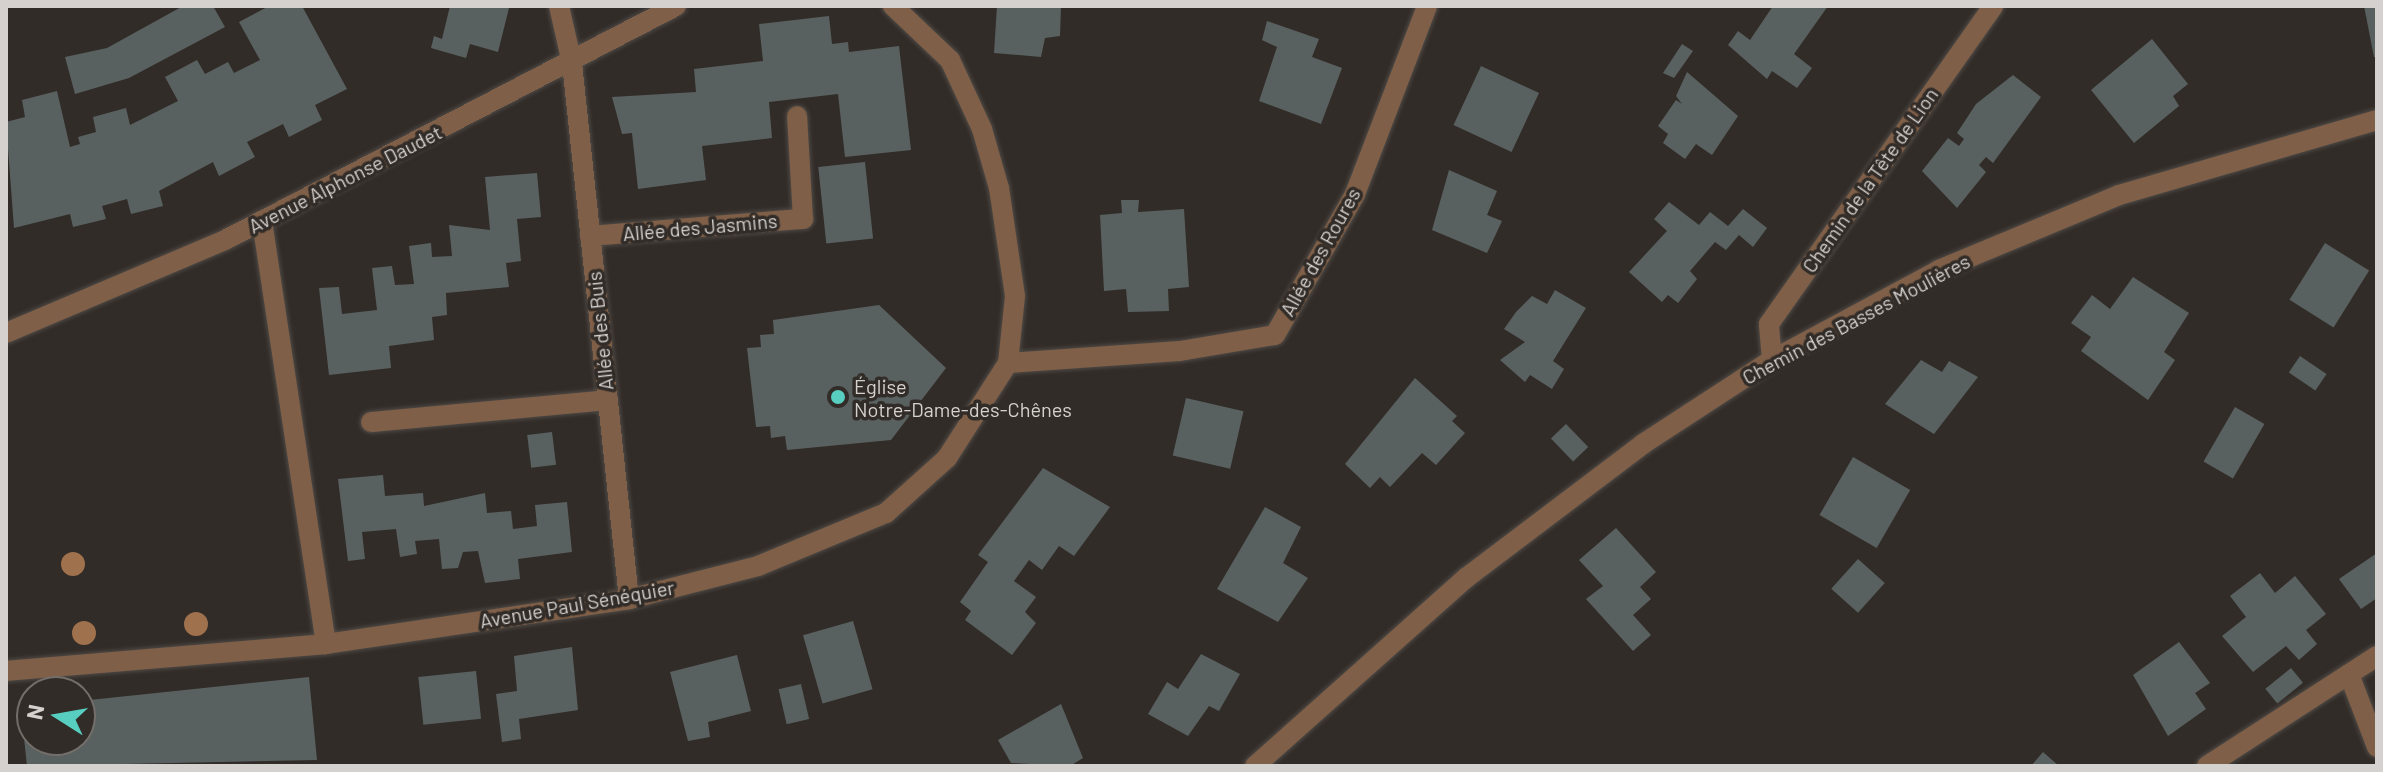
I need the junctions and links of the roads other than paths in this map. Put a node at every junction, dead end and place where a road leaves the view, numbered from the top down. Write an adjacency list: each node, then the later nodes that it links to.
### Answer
1 (559, 6): 6 (street, Allée des Buis)
2 (676, 6): 6 (street, Avenue Alphonse Daudet)
3 (893, 6): 13 (street)
4 (1427, 6): 13 (street, Allée des Roures)
5 (1993, 6): 12 (street, Chemin de la Tête de Lion)
6 (572, 63): 9 (street, Avenue Alphonse Daudet); 10 (street, Allée des Buis)
7 (797, 116): 10 (street, Allée des Jasmins)
8 (2377, 120): 12 (street, Chemin des Basses Moulières)
9 (262, 221): 11 (street, Avenue Alphonse Daudet); 17 (street)
10 (590, 236): 14 (street, Allée des Buis)
11 (6, 333)
12 (1772, 360): 22 (street, Chemin des Basses Moulières)
13 (1008, 363): 16 (street, Avenue Paul Sénéquier)
14 (608, 400): 15 (street); 16 (street, Allée des Buis)
15 (371, 422)
16 (629, 599): 17 (street, Avenue Paul Sénéquier)
17 (326, 644): 19 (street, Avenue Paul Sénéquier)
18 (2377, 656): 20 (street)
19 (6, 671)
20 (2349, 674): 21 (street); 23 (street)
21 (2377, 747)
22 (1255, 766)
23 (2207, 766)

